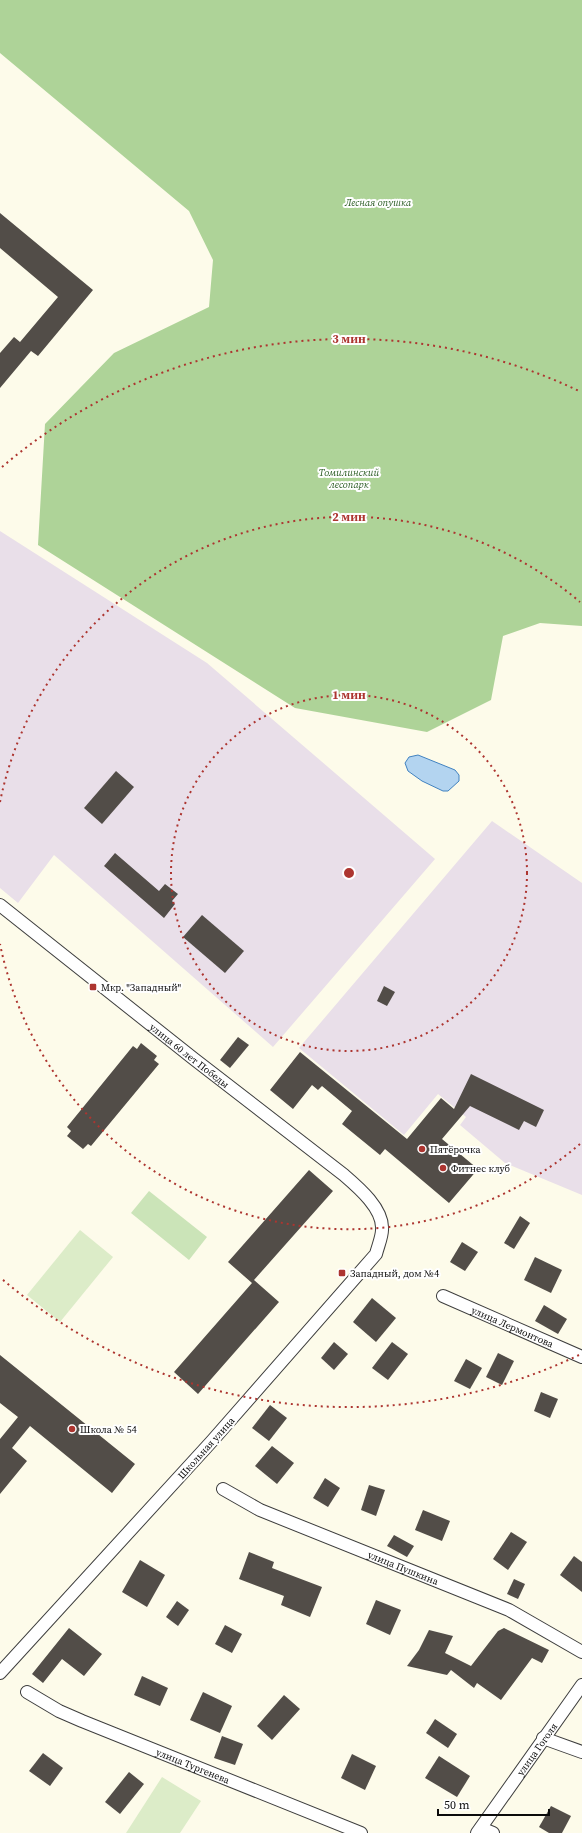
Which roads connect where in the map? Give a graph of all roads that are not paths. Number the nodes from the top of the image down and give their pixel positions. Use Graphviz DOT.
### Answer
graph roads {
  1 [pos="0,905"];
  2 [pos="376,1210"];
  3 [pos="443,1296"];
  4 [pos="582,1357"];
  5 [pos="223,1489"];
  6 [pos="582,1652"];
  7 [pos="0,1673"];
  8 [pos="582,1685"];
  9 [pos="27,1692"];
  10 [pos="543,1738"];
  11 [pos="582,1752"];
  12 [pos="479,1831"];
  13 [pos="361,1833"];
  14 [pos="494,1833"];
  1 -- 2 [label="street, улица 60 лет Победы"];
  2 -- 7 [label="street, Школьная улица"];
  3 -- 4 [label="street, улица Лермонтова"];
  5 -- 6 [label="street, улица Пушкина"];
  8 -- 10 [label="street, улица Гоголя"];
  9 -- 13 [label="street, улица Тургенева"];
  10 -- 11 [label="street"];
  10 -- 12 [label="street, улица Гоголя"];
  12 -- 14 [label="street"];
}
